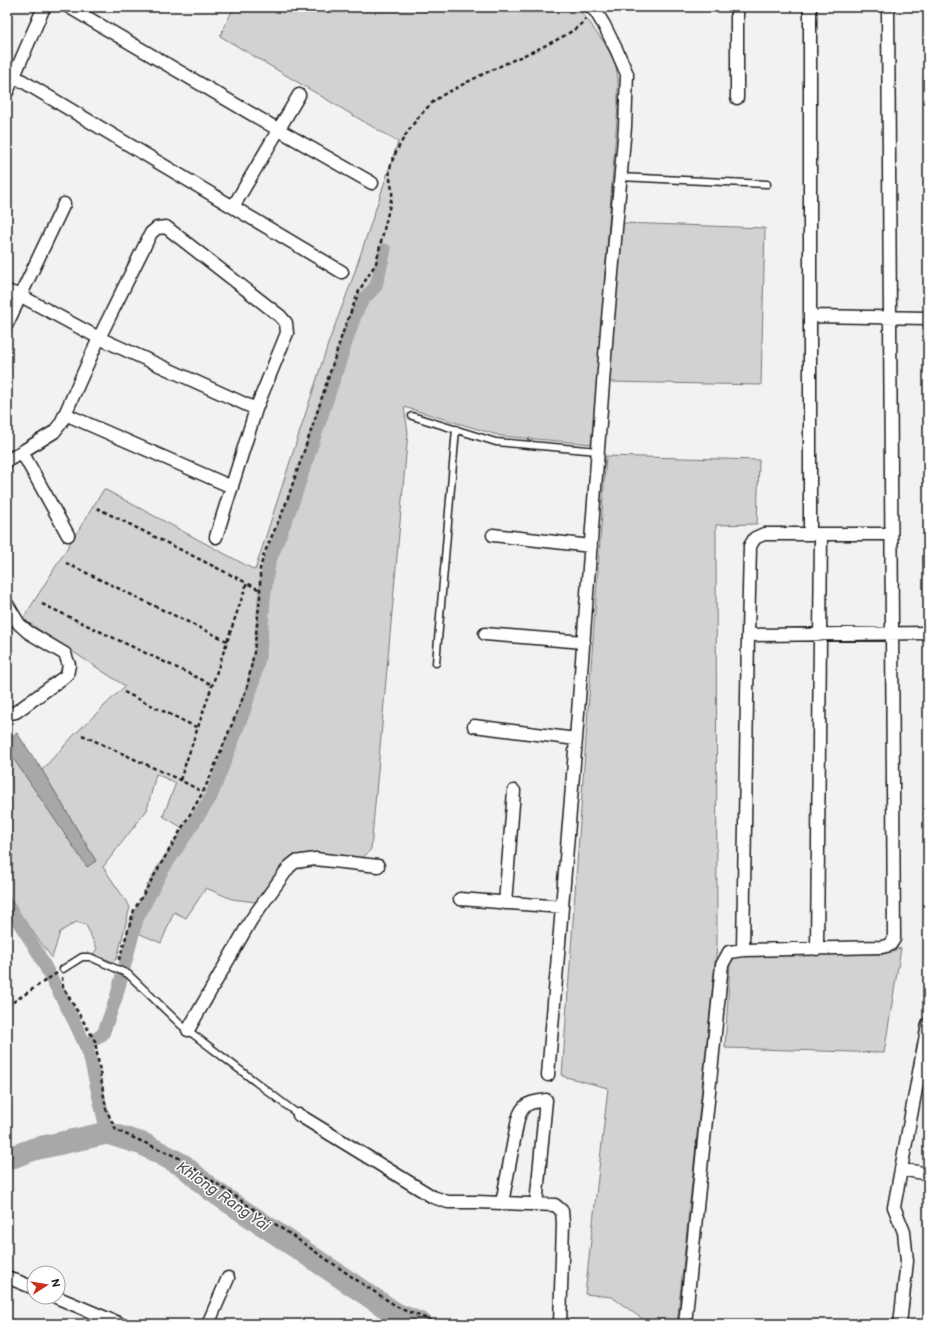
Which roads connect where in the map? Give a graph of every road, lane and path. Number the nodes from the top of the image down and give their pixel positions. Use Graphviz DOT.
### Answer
graph roads {
  1 [pos="44,7"];
  2 [pos="69,7"];
  3 [pos="737,7"];
  4 [pos="810,7"];
  5 [pos="888,7"];
  6 [pos="593,10"];
  7 [pos="14,76"];
  8 [pos="7,92"];
  9 [pos="299,95"];
  10 [pos="737,98"];
  11 [pos="278,130"];
  12 [pos="620,177"];
  13 [pos="372,183"];
  14 [pos="767,184"];
  15 [pos="64,204"];
  16 [pos="233,207"];
  17 [pos="342,272"];
  18 [pos="7,291"];
  19 [pos="21,296"];
  20 [pos="810,316"];
  21 [pos="890,317"];
  22 [pos="928,318"];
  23 [pos="7,324"];
  24 [pos="99,338"];
  25 [pos="256,409"];
  26 [pos="66,414"];
  27 [pos="412,416"];
  28 [pos="456,429"];
  29 [pos="598,451"];
  30 [pos="22,452"];
  31 [pos="7,461"];
  32 [pos="232,486"];
  33 [pos="97,508"];
  34 [pos="815,534"];
  35 [pos="891,534"];
  36 [pos="68,535"];
  37 [pos="493,535"];
  38 [pos="216,537"];
  39 [pos="591,546"];
  40 [pos="66,563"];
  41 [pos="247,583"];
  42 [pos="260,590"];
  43 [pos="7,604"];
  44 [pos="42,604"];
  45 [pos="892,633"];
  46 [pos="928,633"];
  47 [pos="485,634"];
  48 [pos="820,634"];
  49 [pos="748,635"];
  50 [pos="227,641"];
  51 [pos="584,642"];
  52 [pos="436,663"];
  53 [pos="213,685"];
  54 [pos="124,692"];
  55 [pos="7,714"];
  56 [pos="474,726"];
  57 [pos="198,728"];
  58 [pos="82,735"];
  59 [pos="576,739"];
  60 [pos="180,780"];
  61 [pos="514,791"];
  62 [pos="203,792"];
  63 [pos="378,866"];
  64 [pos="460,900"];
  65 [pos="505,903"];
  66 [pos="562,907"];
  67 [pos="817,949"];
  68 [pos="743,950"];
  69 [pos="119,963"];
  70 [pos="62,972"];
  71 [pos="7,1006"];
  72 [pos="928,1024"];
  73 [pos="188,1030"];
  74 [pos="548,1075"];
  75 [pos="922,1090"];
  76 [pos="299,1115"];
  77 [pos="901,1168"];
  78 [pos="928,1174"];
  79 [pos="502,1203"];
  80 [pos="536,1205"];
  81 [pos="7,1277"];
  82 [pos="228,1278"];
  83 [pos="26,1285"];
  84 [pos="66,1301"];
  85 [pos="120,1324"];
  86 [pos="208,1324"];
  87 [pos="441,1324"];
  88 [pos="560,1324"];
  89 [pos="685,1324"];
  90 [pos="900,1324"];
  1 -- 7 [label="street"];
  2 -- 11 [label="street"];
  3 -- 10 [label="street"];
  4 -- 20 [label="street"];
  5 -- 21 [label="street"];
  6 -- 12 [label="street"];
  6 -- 42 [label="path"];
  7 -- 8 [label="street"];
  7 -- 16 [label="street"];
  9 -- 11 [label="street"];
  11 -- 13 [label="street"];
  11 -- 16 [label="street"];
  12 -- 14 [label="lane"];
  12 -- 29 [label="street"];
  15 -- 19 [label="street"];
  16 -- 17 [label="street"];
  18 -- 19 [label="street"];
  19 -- 23 [label="street"];
  19 -- 24 [label="street"];
  20 -- 21 [label="street"];
  20 -- 34 [label="street"];
  21 -- 22 [label="street"];
  21 -- 35 [label="street"];
  24 -- 25 [label="street"];
  24 -- 25 [label="street"];
  24 -- 26 [label="street"];
  25 -- 32 [label="street"];
  26 -- 30 [label="street"];
  26 -- 32 [label="street"];
  27 -- 28 [label="lane"];
  28 -- 29 [label="lane"];
  28 -- 52 [label="lane"];
  29 -- 39 [label="street"];
  30 -- 31 [label="street"];
  30 -- 36 [label="street"];
  32 -- 38 [label="street"];
  33 -- 41 [label="path"];
  34 -- 35 [label="street"];
  34 -- 48 [label="street"];
  34 -- 49 [label="street"];
  35 -- 45 [label="street"];
  37 -- 39 [label="street"];
  39 -- 51 [label="street"];
  40 -- 50 [label="path"];
  41 -- 42 [label="path"];
  41 -- 50 [label="path"];
  42 -- 62 [label="path"];
  43 -- 55 [label="street"];
  44 -- 53 [label="path"];
  45 -- 46 [label="street"];
  45 -- 48 [label="street"];
  45 -- 67 [label="street"];
  47 -- 51 [label="street"];
  48 -- 49 [label="street"];
  48 -- 67 [label="street"];
  49 -- 68 [label="street"];
  50 -- 53 [label="path"];
  51 -- 59 [label="street"];
  53 -- 57 [label="path"];
  54 -- 57 [label="path"];
  56 -- 59 [label="street"];
  57 -- 60 [label="path"];
  58 -- 60 [label="path"];
  59 -- 66 [label="street"];
  60 -- 62 [label="path"];
  61 -- 65 [label="street"];
  62 -- 69 [label="path"];
  63 -- 73 [label="street"];
  64 -- 65 [label="street"];
  65 -- 66 [label="street"];
  66 -- 74 [label="street"];
  67 -- 68 [label="street"];
  68 -- 89 [label="street"];
  70 -- 71 [label="path"];
  70 -- 73 [label="lane"];
  70 -- 87 [label="path"];
  72 -- 75 [label="street"];
  73 -- 76 [label="lane"];
  75 -- 77 [label="street"];
  76 -- 79 [label="street"];
  77 -- 78 [label="street"];
  77 -- 90 [label="street"];
  79 -- 80 [label="street"];
  79 -- 80 [label="street"];
  80 -- 88 [label="street"];
  81 -- 83 [label="street"];
  82 -- 86 [label="street"];
  84 -- 85 [label="street"];
}
